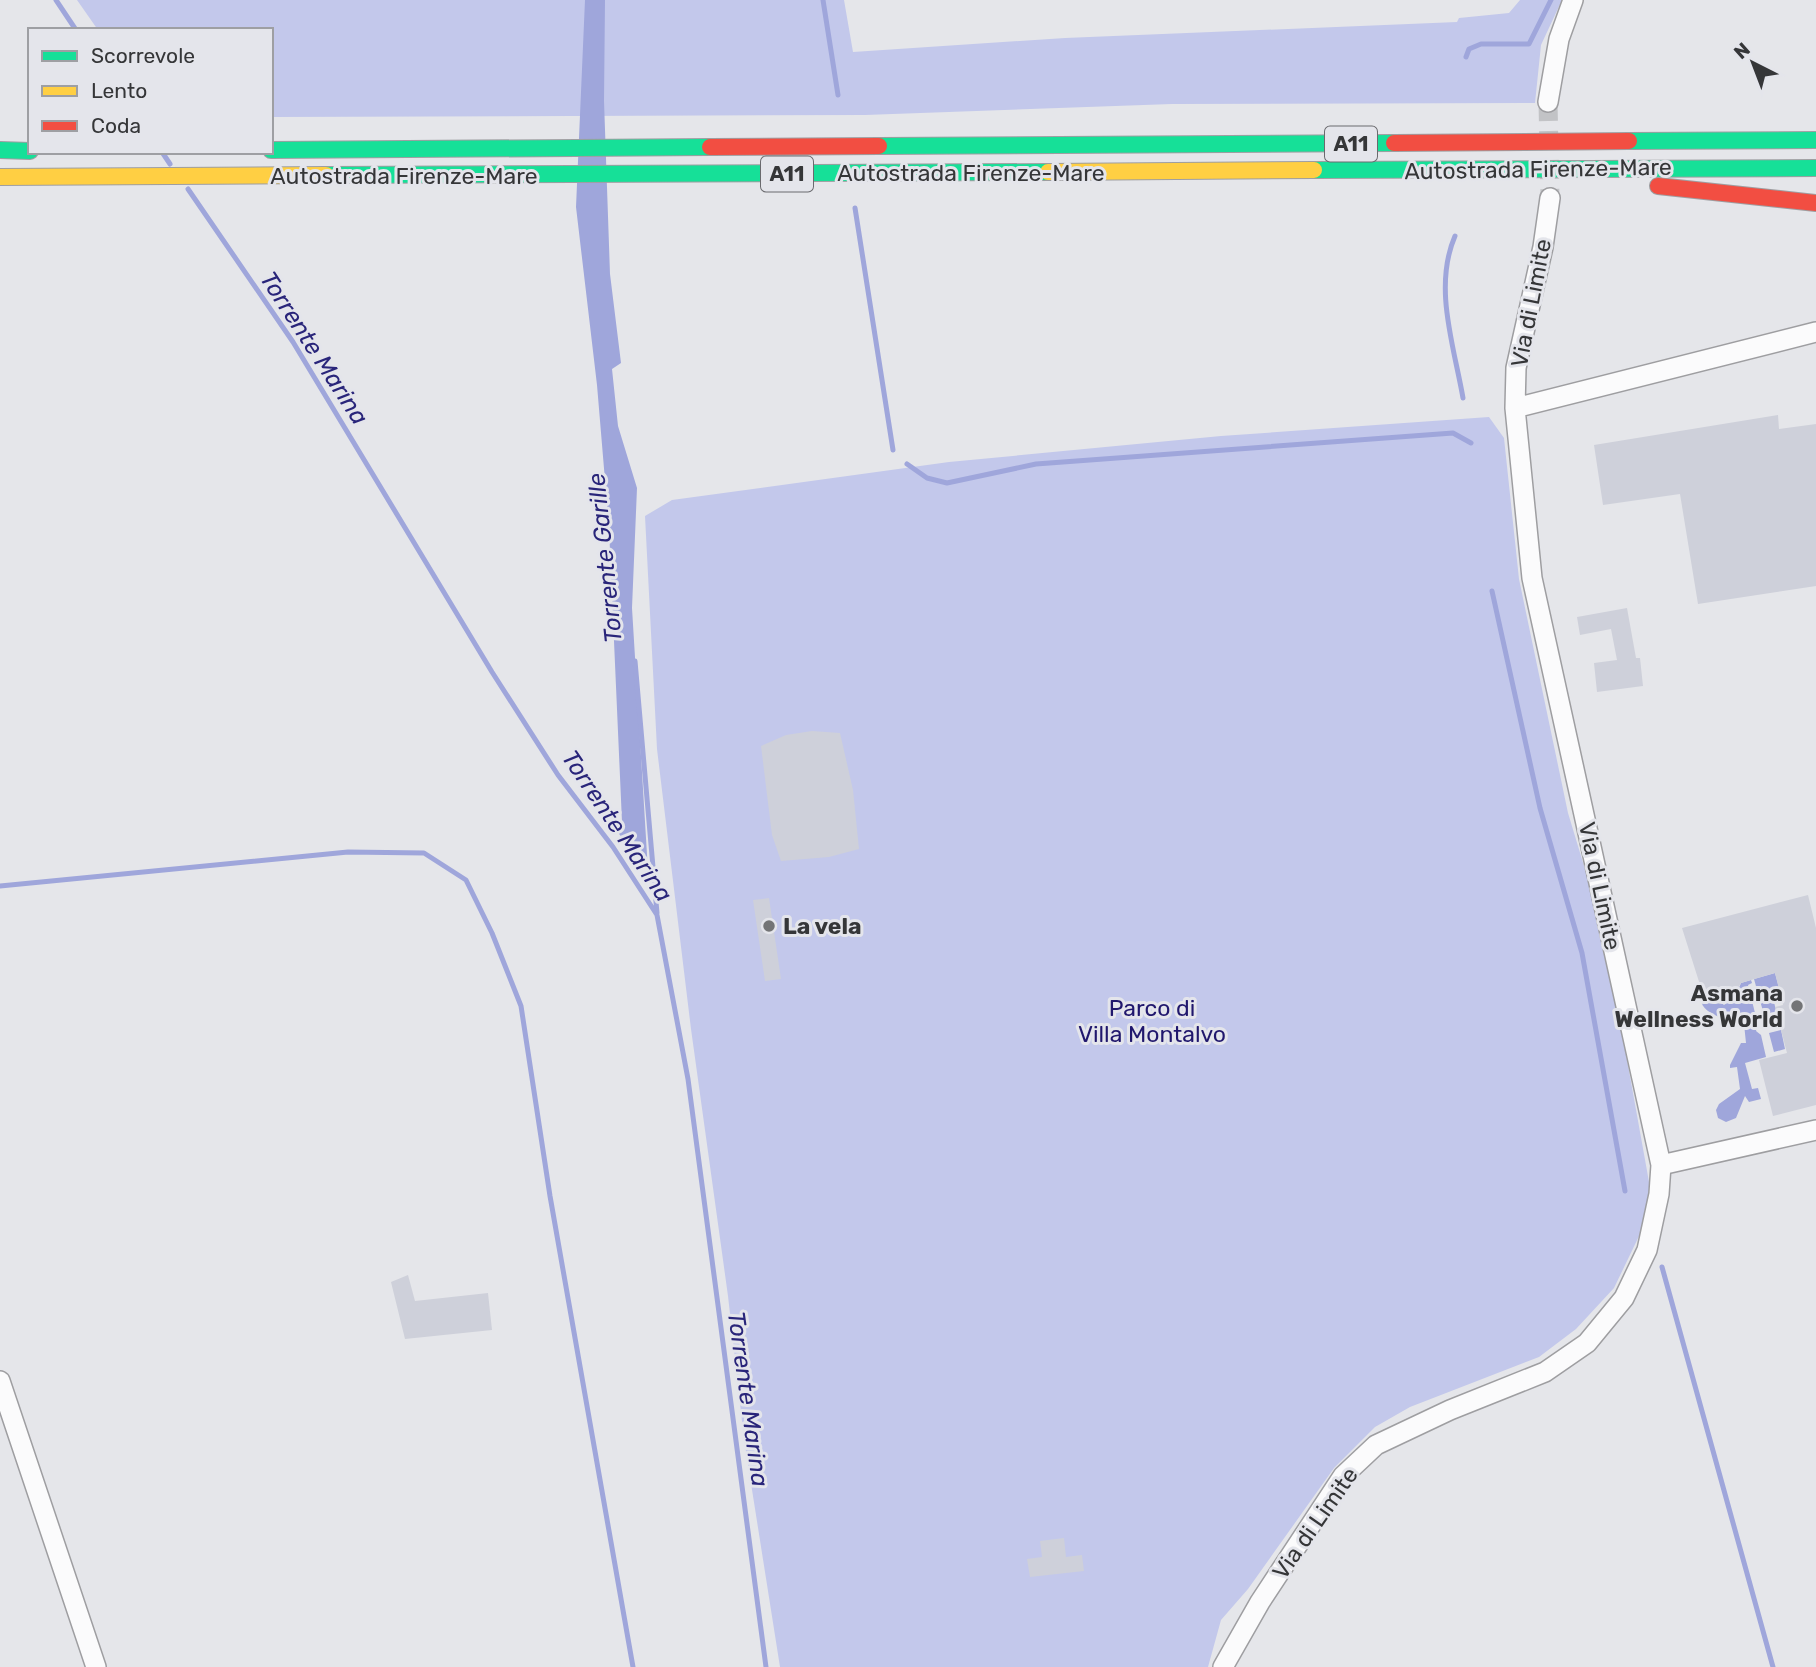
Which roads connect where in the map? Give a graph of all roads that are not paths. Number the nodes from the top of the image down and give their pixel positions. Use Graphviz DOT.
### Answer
graph roads {
  1 [pos="1573,0"];
  2 [pos="1548,102"];
  3 [pos="1816,140"];
  4 [pos="0,150"];
  5 [pos="28,150"];
  6 [pos="273,150"];
  7 [pos="1816,168"];
  8 [pos="1590,169"];
  9 [pos="0,177"];
  10 [pos="1550,198"];
  11 [pos="1816,202"];
  12 [pos="1816,332"];
  13 [pos="1515,408"];
  14 [pos="1816,1130"];
  15 [pos="1661,1165"];
  16 [pos="0,1381"];
  17 [pos="96,1667"];
  18 [pos="1223,1667"];
  1 -- 2 [label="street"];
  3 -- 6 [label="highway, Autostrada Firenze-Mare / A11"];
  4 -- 5 [label="highway"];
  7 -- 8 [label="highway, Autostrada Firenze-Mare / A11"];
  8 -- 9 [label="highway, Autostrada Firenze-Mare / A11"];
  8 -- 11 [label="highway"];
  10 -- 13 [label="street, Via di Limite"];
  12 -- 13 [label="street, Via di Limite"];
  13 -- 15 [label="street, Via di Limite"];
  14 -- 15 [label="street"];
  15 -- 18 [label="street, Via di Limite"];
  16 -- 17 [label="street"];
}
